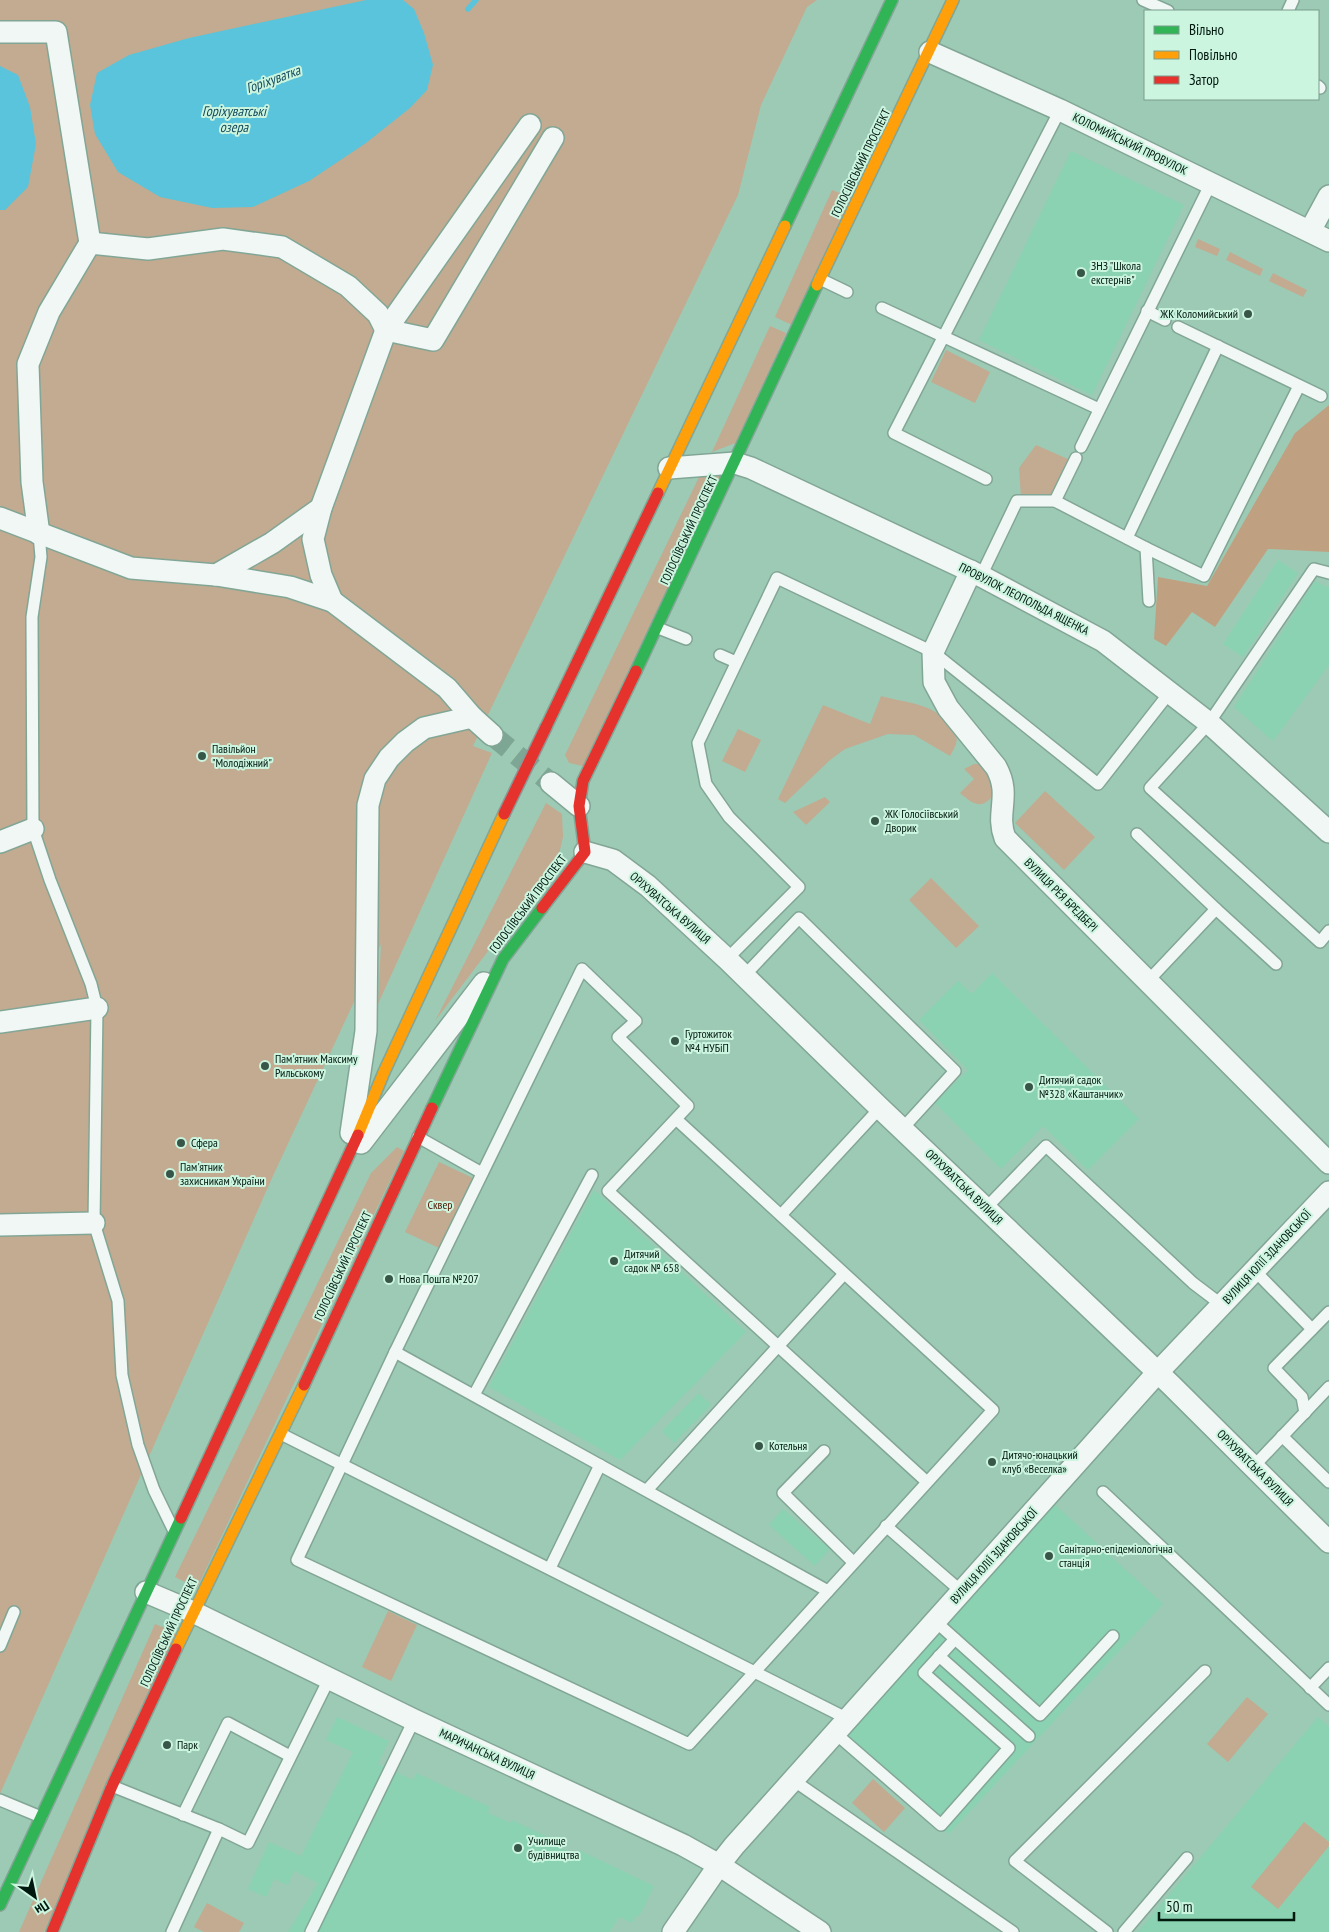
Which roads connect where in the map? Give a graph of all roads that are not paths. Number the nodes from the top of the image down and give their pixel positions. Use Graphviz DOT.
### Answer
graph roads {
  1 [pos="892,0"];
  2 [pos="953,0"];
  3 [pos="1144,0"];
  4 [pos="1166,10"];
  5 [pos="0,32"];
  6 [pos="930,52"];
  7 [pos="1060,110"];
  8 [pos="530,125"];
  9 [pos="553,138"];
  10 [pos="1211,183"];
  11 [pos="1329,196"];
  12 [pos="1320,236"];
  13 [pos="90,243"];
  14 [pos="820,279"];
  15 [pos="847,292"];
  16 [pos="882,308"];
  17 [pos="1147,311"];
  18 [pos="1165,320"];
  19 [pos="1178,326"];
  20 [pos="386,330"];
  21 [pos="944,337"];
  22 [pos="1218,346"];
  23 [pos="1299,386"];
  24 [pos="1320,396"];
  25 [pos="1099,409"];
  26 [pos="1081,447"];
  27 [pos="1076,458"];
  28 [pos="735,462"];
  29 [pos="670,468"];
  30 [pos="986,479"];
  31 [pos="1055,501"];
  32 [pos="321,508"];
  33 [pos="0,518"];
  34 [pos="39,534"];
  35 [pos="1127,538"];
  36 [pos="1146,548"];
  37 [pos="1329,573"];
  38 [pos="976,574"];
  39 [pos="216,575"];
  40 [pos="332,601"];
  41 [pos="1149,601"];
  42 [pos="658,628"];
  43 [pos="686,639"];
  44 [pos="933,652"];
  45 [pos="720,655"];
  46 [pos="736,662"];
  47 [pos="1170,692"];
  48 [pos="472,717"];
  49 [pos="1209,723"];
  50 [pos="492,735"];
  51 [pos="551,783"];
  52 [pos="579,806"];
  53 [pos="33,829"];
  54 [pos="1329,831"];
  55 [pos="1137,834"];
  56 [pos="0,842"];
  57 [pos="585,852"];
  58 [pos="1216,909"];
  59 [pos="1329,931"];
  60 [pos="503,959"];
  61 [pos="727,959"];
  62 [pos="1276,964"];
  63 [pos="745,975"];
  64 [pos="1148,981"];
  65 [pos="97,1008"];
  66 [pos="0,1022"];
  67 [pos="880,1108"];
  68 [pos="676,1119"];
  69 [pos="903,1128"];
  70 [pos="418,1137"];
  71 [pos="347,1161"];
  72 [pos="1329,1163"];
  73 [pos="482,1173"];
  74 [pos="592,1175"];
  75 [pos="1329,1192"];
  76 [pos="986,1208"];
  77 [pos="781,1215"];
  78 [pos="94,1223"];
  79 [pos="0,1225"];
  80 [pos="1255,1271"];
  81 [pos="844,1274"];
  82 [pos="1222,1305"];
  83 [pos="1329,1312"];
  84 [pos="1312,1329"];
  85 [pos="778,1347"];
  86 [pos="395,1352"];
  87 [pos="1158,1372"];
  88 [pos="1329,1388"];
  89 [pos="474,1395"];
  90 [pos="1305,1413"];
  91 [pos="281,1434"];
  92 [pos="1282,1436"];
  93 [pos="824,1450"];
  94 [pos="342,1464"];
  95 [pos="600,1465"];
  96 [pos="1254,1466"];
  97 [pos="927,1482"];
  98 [pos="1329,1482"];
  99 [pos="647,1490"];
  100 [pos="1103,1492"];
  101 [pos="886,1526"];
  102 [pos="174,1532"];
  103 [pos="1329,1542"];
  104 [pos="853,1562"];
  105 [pos="550,1568"];
  106 [pos="828,1591"];
  107 [pos="146,1592"];
  108 [pos="962,1592"];
  109 [pos="14,1612"];
  110 [pos="193,1612"];
  111 [pos="935,1621"];
  112 [pos="1113,1636"];
  113 [pos="955,1639"];
  114 [pos="0,1646"];
  115 [pos="940,1656"];
  116 [pos="1329,1668"];
  117 [pos="755,1671"];
  118 [pos="1205,1671"];
  119 [pos="329,1679"];
  120 [pos="1310,1688"];
  121 [pos="1329,1705"];
  122 [pos="414,1720"];
  123 [pos="842,1726"];
  124 [pos="1029,1736"];
  125 [pos="290,1756"];
  126 [pos="793,1780"];
  127 [pos="112,1786"];
  128 [pos="0,1800"];
  129 [pos="183,1815"];
  130 [pos="41,1817"];
  131 [pos="219,1829"];
  132 [pos="1186,1858"];
  133 [pos="719,1865"];
  134 [pos="0,1905"];
  135 [pos="809,1929"];
  136 [pos="52,1932"];
  137 [pos="172,1932"];
  138 [pos="311,1932"];
  139 [pos="673,1932"];
  140 [pos="1013,1932"];
  141 [pos="1108,1932"];
  142 [pos="1124,1932"];
  1 -- 29 [label="main road"];
  2 -- 6 [label="main road, ГОЛОСІЇВСЬКИЙ ПРОСПЕКТ"];
  3 -- 4 [label="lane"];
  5 -- 13 [label="street"];
  6 -- 7 [label="street, КОЛОМИЙСЬКИЙ ПРОВУЛОК"];
  6 -- 14 [label="main road, ГОЛОСІЇВСЬКИЙ ПРОСПЕКТ"];
  7 -- 10 [label="street, КОЛОМИЙСЬКИЙ ПРОВУЛОК"];
  7 -- 21 [label="lane"];
  8 -- 20 [label="street"];
  9 -- 20 [label="street"];
  10 -- 12 [label="street, КОЛОМИЙСЬКИЙ ПРОВУЛОК"];
  10 -- 17 [label="lane"];
  11 -- 12 [label="street"];
  13 -- 20 [label="street"];
  13 -- 34 [label="street"];
  14 -- 15 [label="lane"];
  14 -- 28 [label="main road, ГОЛОСІЇВСЬКИЙ ПРОСПЕКТ"];
  16 -- 21 [label="lane"];
  17 -- 18 [label="lane"];
  17 -- 25 [label="lane"];
  19 -- 22 [label="lane"];
  20 -- 32 [label="street"];
  21 -- 25 [label="lane"];
  21 -- 30 [label="lane"];
  22 -- 23 [label="lane"];
  22 -- 35 [label="lane"];
  23 -- 24 [label="lane"];
  23 -- 36 [label="lane"];
  25 -- 26 [label="lane"];
  27 -- 31 [label="lane"];
  28 -- 29 [label="street, ПРОВУЛОК ЛЕОПОЛЬДА ЯЩЕНКА"];
  28 -- 38 [label="street, ПРОВУЛОК ЛЕОПОЛЬДА ЯЩЕНКА"];
  28 -- 42 [label="main road, ГОЛОСІЇВСЬКИЙ ПРОСПЕКТ"];
  29 -- 71 [label="main road, bridge"];
  31 -- 35 [label="lane"];
  31 -- 38 [label="lane"];
  32 -- 39 [label="street"];
  32 -- 40 [label="street"];
  33 -- 34 [label="street"];
  34 -- 39 [label="street"];
  34 -- 53 [label="lane"];
  35 -- 36 [label="lane"];
  36 -- 41 [label="lane"];
  37 -- 49 [label="lane"];
  38 -- 44 [label="street, ВУЛИЦЯ РЕЯ БРЕДБЕРІ"];
  38 -- 47 [label="street, ПРОВУЛОК ЛЕОПОЛЬДА ЯЩЕНКА"];
  39 -- 40 [label="street"];
  40 -- 48 [label="street"];
  42 -- 43 [label="lane"];
  42 -- 52 [label="main road, ГОЛОСІЇВСЬКИЙ ПРОСПЕКТ"];
  44 -- 46 [label="lane"];
  44 -- 47 [label="lane"];
  44 -- 64 [label="street, ВУЛИЦЯ РЕЯ БРЕДБЕРІ"];
  45 -- 46 [label="lane"];
  46 -- 61 [label="lane"];
  47 -- 49 [label="street, ПРОВУЛОК ЛЕОПОЛЬДА ЯЩЕНКА"];
  48 -- 50 [label="street"];
  48 -- 71 [label="street"];
  49 -- 54 [label="street, ПРОВУЛОК ЛЕОПОЛЬДА ЯЩЕНКА"];
  49 -- 59 [label="lane"];
  51 -- 52 [label="street"];
  52 -- 57 [label="main road, ГОЛОСІЇВСЬКИЙ ПРОСПЕКТ"];
  53 -- 56 [label="street"];
  53 -- 65 [label="lane"];
  55 -- 58 [label="lane"];
  57 -- 60 [label="main road, ГОЛОСІЇВСЬКИЙ ПРОСПЕКТ"];
  57 -- 61 [label="street, ОРІХУВАТСЬКА ВУЛИЦЯ"];
  58 -- 62 [label="lane"];
  58 -- 64 [label="lane"];
  60 -- 70 [label="main road, ГОЛОСІЇВСЬКИЙ ПРОСПЕКТ"];
  60 -- 71 [label="street"];
  61 -- 63 [label="street, ОРІХУВАТСЬКА ВУЛИЦЯ"];
  63 -- 67 [label="street, ОРІХУВАТСЬКА ВУЛИЦЯ"];
  63 -- 69 [label="lane"];
  64 -- 72 [label="street, ВУЛИЦЯ РЕЯ БРЕДБЕРІ"];
  65 -- 66 [label="street"];
  65 -- 78 [label="lane"];
  67 -- 69 [label="street, ОРІХУВАТСЬКА ВУЛИЦЯ"];
  67 -- 77 [label="lane"];
  68 -- 73 [label="lane"];
  68 -- 77 [label="lane"];
  68 -- 85 [label="lane"];
  69 -- 76 [label="street, ОРІХУВАТСЬКА ВУЛИЦЯ"];
  70 -- 73 [label="lane"];
  70 -- 91 [label="main road, ГОЛОСІЇВСЬКИЙ ПРОСПЕКТ"];
  71 -- 102 [label="main road"];
  73 -- 86 [label="lane"];
  74 -- 89 [label="lane"];
  75 -- 80 [label="street, ВУЛИЦЯ ЮЛІЇ ЗДАНОВСЬКОЇ"];
  76 -- 82 [label="lane"];
  76 -- 87 [label="street, ОРІХУВАТСЬКА ВУЛИЦЯ"];
  77 -- 81 [label="lane"];
  78 -- 79 [label="street"];
  78 -- 102 [label="lane"];
  80 -- 82 [label="street, ВУЛИЦЯ ЮЛІЇ ЗДАНОВСЬКОЇ"];
  80 -- 84 [label="lane"];
  81 -- 85 [label="lane"];
  81 -- 97 [label="lane"];
  82 -- 87 [label="street, ВУЛИЦЯ ЮЛІЇ ЗДАНОВСЬКОЇ"];
  83 -- 84 [label="lane"];
  84 -- 90 [label="lane"];
  85 -- 97 [label="lane"];
  85 -- 99 [label="lane"];
  86 -- 89 [label="lane"];
  86 -- 94 [label="lane"];
  87 -- 96 [label="street, ОРІХУВАТСЬКА ВУЛИЦЯ"];
  87 -- 108 [label="street, ВУЛИЦЯ ЮЛІЇ ЗДАНОВСЬКОЇ"];
  88 -- 90 [label="lane"];
  89 -- 95 [label="lane"];
  90 -- 92 [label="lane"];
  91 -- 94 [label="lane"];
  91 -- 110 [label="main road, ГОЛОСІЇВСЬКИЙ ПРОСПЕКТ"];
  92 -- 96 [label="lane"];
  92 -- 98 [label="lane"];
  93 -- 104 [label="lane"];
  94 -- 105 [label="lane"];
  94 -- 117 [label="lane"];
  95 -- 99 [label="lane"];
  95 -- 105 [label="lane"];
  96 -- 103 [label="street, ОРІХУВАТСЬКА ВУЛИЦЯ"];
  97 -- 101 [label="lane"];
  99 -- 106 [label="lane"];
  100 -- 120 [label="lane"];
  101 -- 104 [label="lane"];
  101 -- 108 [label="lane"];
  102 -- 107 [label="main road"];
  104 -- 106 [label="lane"];
  105 -- 117 [label="lane"];
  106 -- 117 [label="lane"];
  107 -- 110 [label="street, МАРИЧАНСЬКА ВУЛИЦЯ"];
  107 -- 130 [label="main road"];
  108 -- 111 [label="street, ВУЛИЦЯ ЮЛІЇ ЗДАНОВСЬКОЇ"];
  109 -- 114 [label="lane"];
  110 -- 119 [label="street, МАРИЧАНСЬКА ВУЛИЦЯ"];
  110 -- 127 [label="main road, ГОЛОСІЇВСЬКИЙ ПРОСПЕКТ"];
  111 -- 113 [label="lane"];
  111 -- 123 [label="street, ВУЛИЦЯ ЮЛІЇ ЗДАНОВСЬКОЇ"];
  112 -- 113 [label="lane"];
  113 -- 115 [label="lane"];
  115 -- 123 [label="lane"];
  115 -- 124 [label="lane"];
  116 -- 120 [label="lane"];
  117 -- 123 [label="lane"];
  118 -- 141 [label="lane"];
  119 -- 122 [label="street, МАРИЧАНСЬКА ВУЛИЦЯ"];
  119 -- 125 [label="lane"];
  120 -- 121 [label="lane"];
  122 -- 133 [label="street, МАРИЧАНСЬКА ВУЛИЦЯ"];
  122 -- 138 [label="lane"];
  123 -- 126 [label="street, ВУЛИЦЯ ЮЛІЇ ЗДАНОВСЬКОЇ"];
  125 -- 129 [label="lane"];
  125 -- 131 [label="lane"];
  126 -- 133 [label="street, ВУЛИЦЯ ЮЛІЇ ЗДАНОВСЬКОЇ"];
  126 -- 140 [label="lane"];
  127 -- 129 [label="lane"];
  127 -- 136 [label="main road, ГОЛОСІЇВСЬКИЙ ПРОСПЕКТ"];
  128 -- 130 [label="lane"];
  129 -- 131 [label="lane"];
  130 -- 134 [label="main road"];
  131 -- 137 [label="lane"];
  132 -- 142 [label="lane"];
  133 -- 135 [label="street, МАРИЧАНСЬКА ВУЛИЦЯ"];
  133 -- 139 [label="street, ВУЛИЦЯ ЮЛІЇ ЗДАНОВСЬКОЇ"];
}
